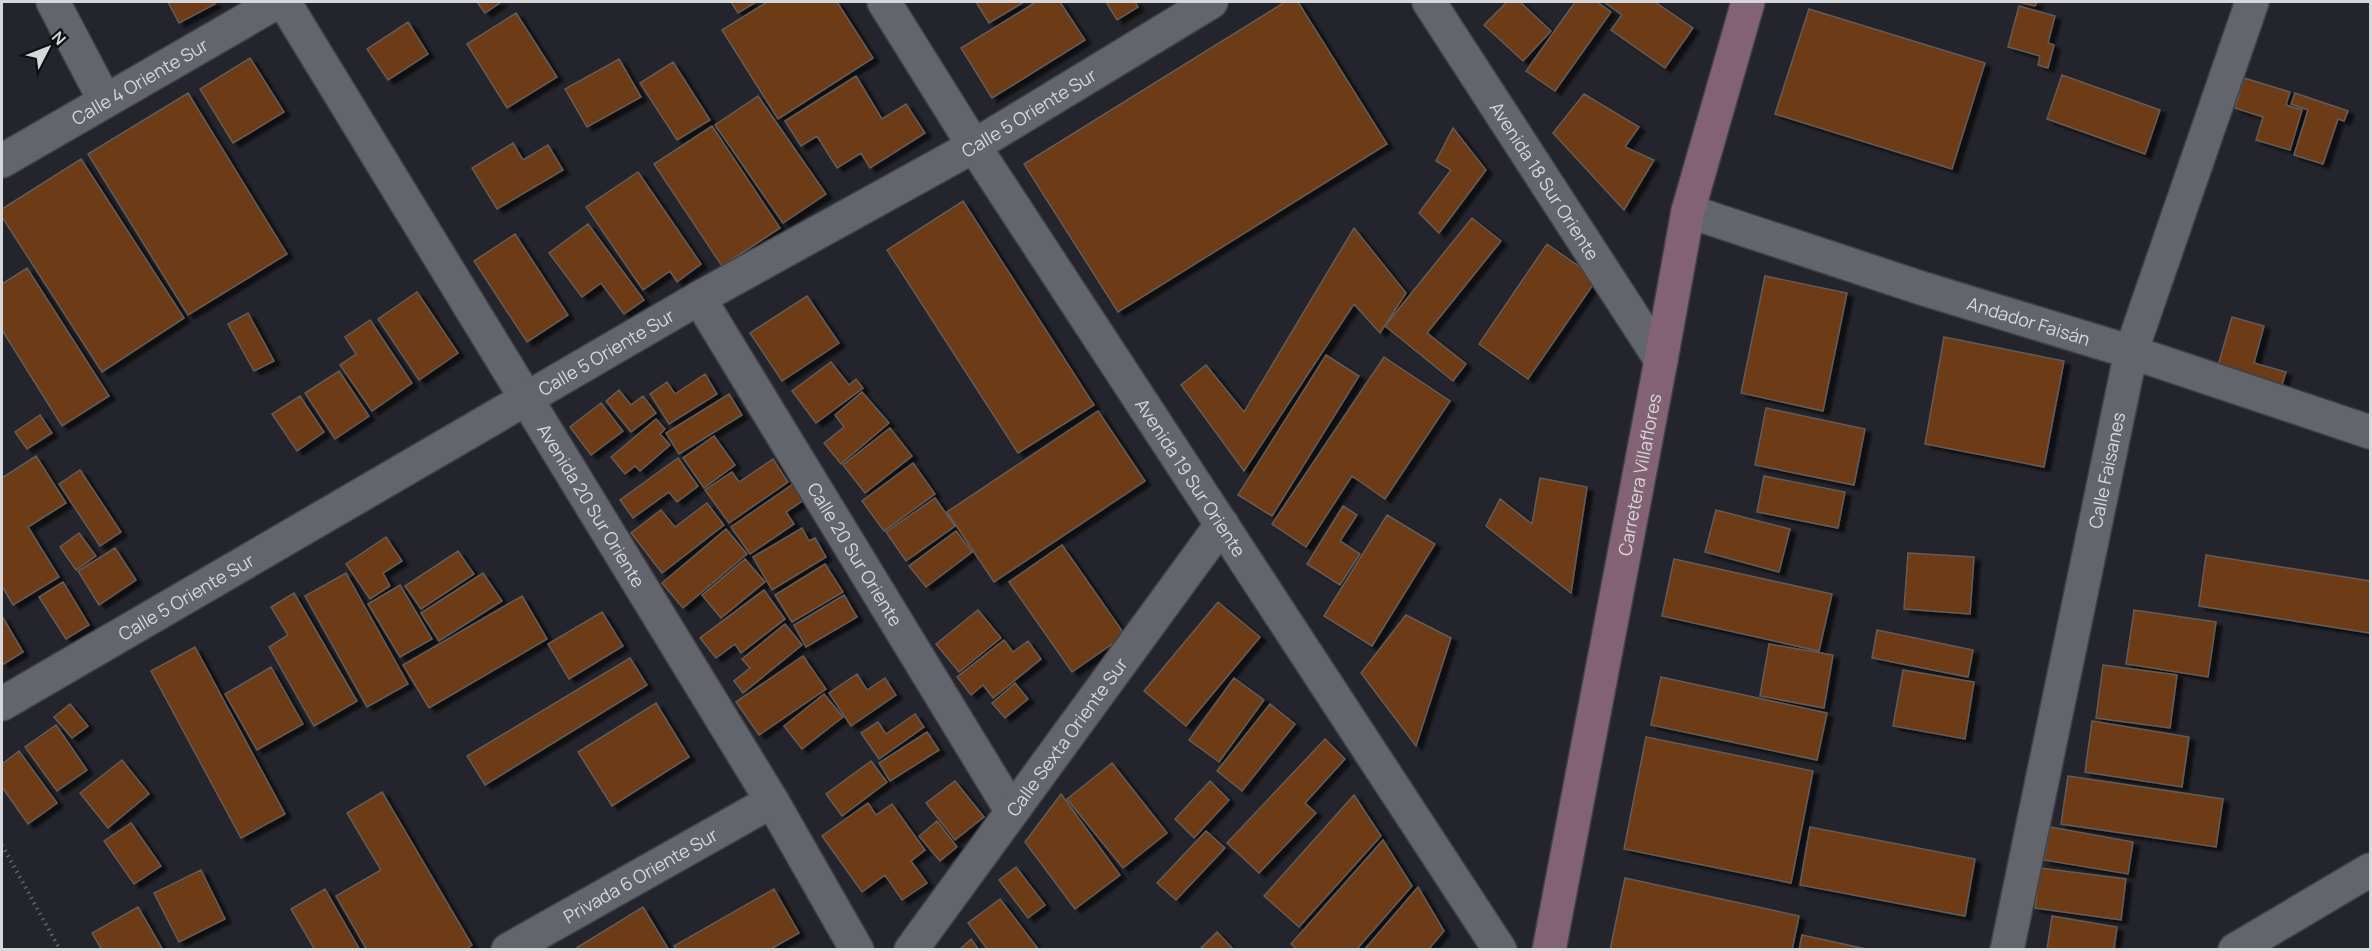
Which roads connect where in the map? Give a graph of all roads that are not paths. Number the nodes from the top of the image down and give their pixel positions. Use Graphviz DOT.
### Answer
graph roads {
  1 [pos="53,2"];
  2 [pos="277,2"];
  3 [pos="284,2"];
  4 [pos="884,2"];
  5 [pos="1211,2"];
  6 [pos="1430,2"];
  7 [pos="1748,2"];
  8 [pos="2252,2"];
  9 [pos="105,101"];
  10 [pos="974,146"];
  11 [pos="2,161"];
  12 [pos="1688,211"];
  13 [pos="699,298"];
  14 [pos="2131,352"];
  15 [pos="1661,360"];
  16 [pos="527,397"];
  17 [pos="2370,432"];
  18 [pos="1222,524"];
  19 [pos="2,704"];
  20 [pos="772,801"];
  21 [pos="1011,810"];
  22 [pos="2370,870"];
  23 [pos="508,950"];
  24 [pos="857,950"];
  25 [pos="911,950"];
  26 [pos="1500,950"];
  27 [pos="1549,950"];
  28 [pos="2007,950"];
  29 [pos="2235,950"];
  1 -- 9 [label="street"];
  2 -- 9 [label="street, Calle 4 Oriente Sur"];
  3 -- 16 [label="street, Avenida 20 Sur Oriente"];
  4 -- 10 [label="street, Avenida 19 Sur Oriente"];
  5 -- 10 [label="street, Calle 5 Oriente Sur"];
  6 -- 15 [label="street, Avenida 18 Sur Oriente"];
  7 -- 12 [label="main road, Carretera Villaflores"];
  8 -- 14 [label="street, Calle Faisanes"];
  9 -- 11 [label="street, Calle 4 Oriente Sur"];
  10 -- 13 [label="street, Calle 5 Oriente Sur"];
  10 -- 18 [label="street, Avenida 19 Sur Oriente"];
  12 -- 14 [label="street, Andador Faisán"];
  12 -- 15 [label="main road, Carretera Villaflores"];
  13 -- 16 [label="street, Calle 5 Oriente Sur"];
  13 -- 21 [label="street, Calle 20 Sur Oriente"];
  14 -- 17 [label="street, Andador Faisán"];
  14 -- 28 [label="street, Calle Faisanes"];
  15 -- 27 [label="main road, Carretera Villaflores"];
  16 -- 19 [label="street, Calle 5 Oriente Sur"];
  16 -- 20 [label="street, Avenida 20 Sur Oriente"];
  18 -- 21 [label="street, Calle Sexta Oriente Sur"];
  18 -- 26 [label="street, Avenida 19 Sur Oriente"];
  20 -- 23 [label="street, Privada 6 Oriente Sur"];
  20 -- 24 [label="street, Avenida 20 Sur Oriente"];
  21 -- 25 [label="street, Calle Sexta Oriente Sur"];
  22 -- 29 [label="street"];
}
